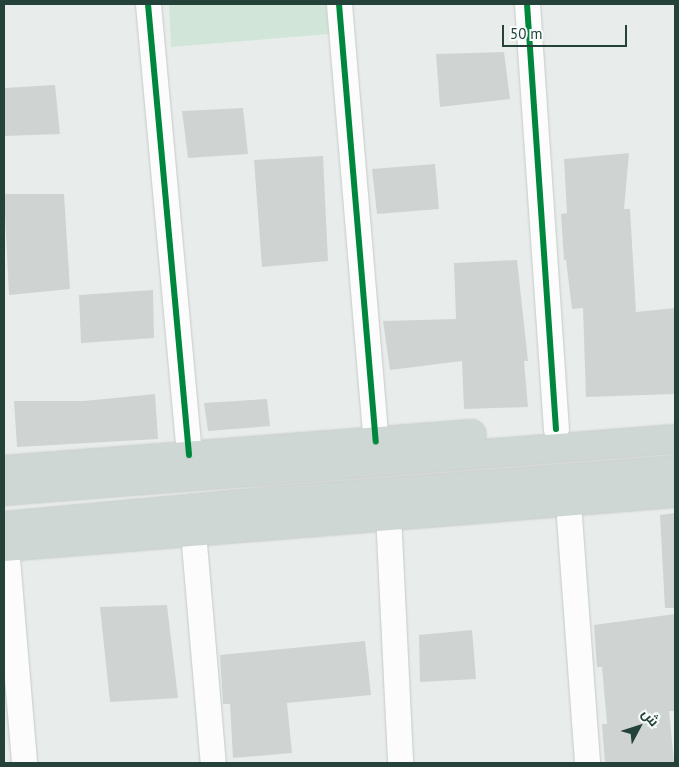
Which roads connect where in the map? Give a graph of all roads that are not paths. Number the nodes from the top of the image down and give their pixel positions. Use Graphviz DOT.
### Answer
graph roads {
  1 [pos="148,4"];
  2 [pos="339,4"];
  3 [pos="527,4"];
  4 [pos="675,420"];
  5 [pos="556,429"];
  6 [pos="675,439"];
  7 [pos="376,441"];
  8 [pos="190,455"];
  9 [pos="4,470"];
  10 [pos="675,470"];
  11 [pos="4,491"];
  12 [pos="675,493"];
  13 [pos="568,503"];
  14 [pos="388,514"];
  15 [pos="193,532"];
  16 [pos="4,540"];
  17 [pos="24,763"];
  18 [pos="213,763"];
  19 [pos="400,763"];
  20 [pos="587,763"];
  1 -- 8 [label="street"];
  2 -- 7 [label="street"];
  3 -- 5 [label="street"];
  4 -- 5 [label="main road"];
  5 -- 7 [label="main road"];
  6 -- 11 [label="main road"];
  7 -- 8 [label="main road"];
  8 -- 9 [label="main road"];
  10 -- 16 [label="main road"];
  12 -- 13 [label="main road"];
  13 -- 14 [label="main road"];
  13 -- 20 [label="street"];
  14 -- 15 [label="main road"];
  14 -- 19 [label="street"];
  15 -- 16 [label="main road"];
  15 -- 18 [label="street"];
  16 -- 17 [label="street"];
}
